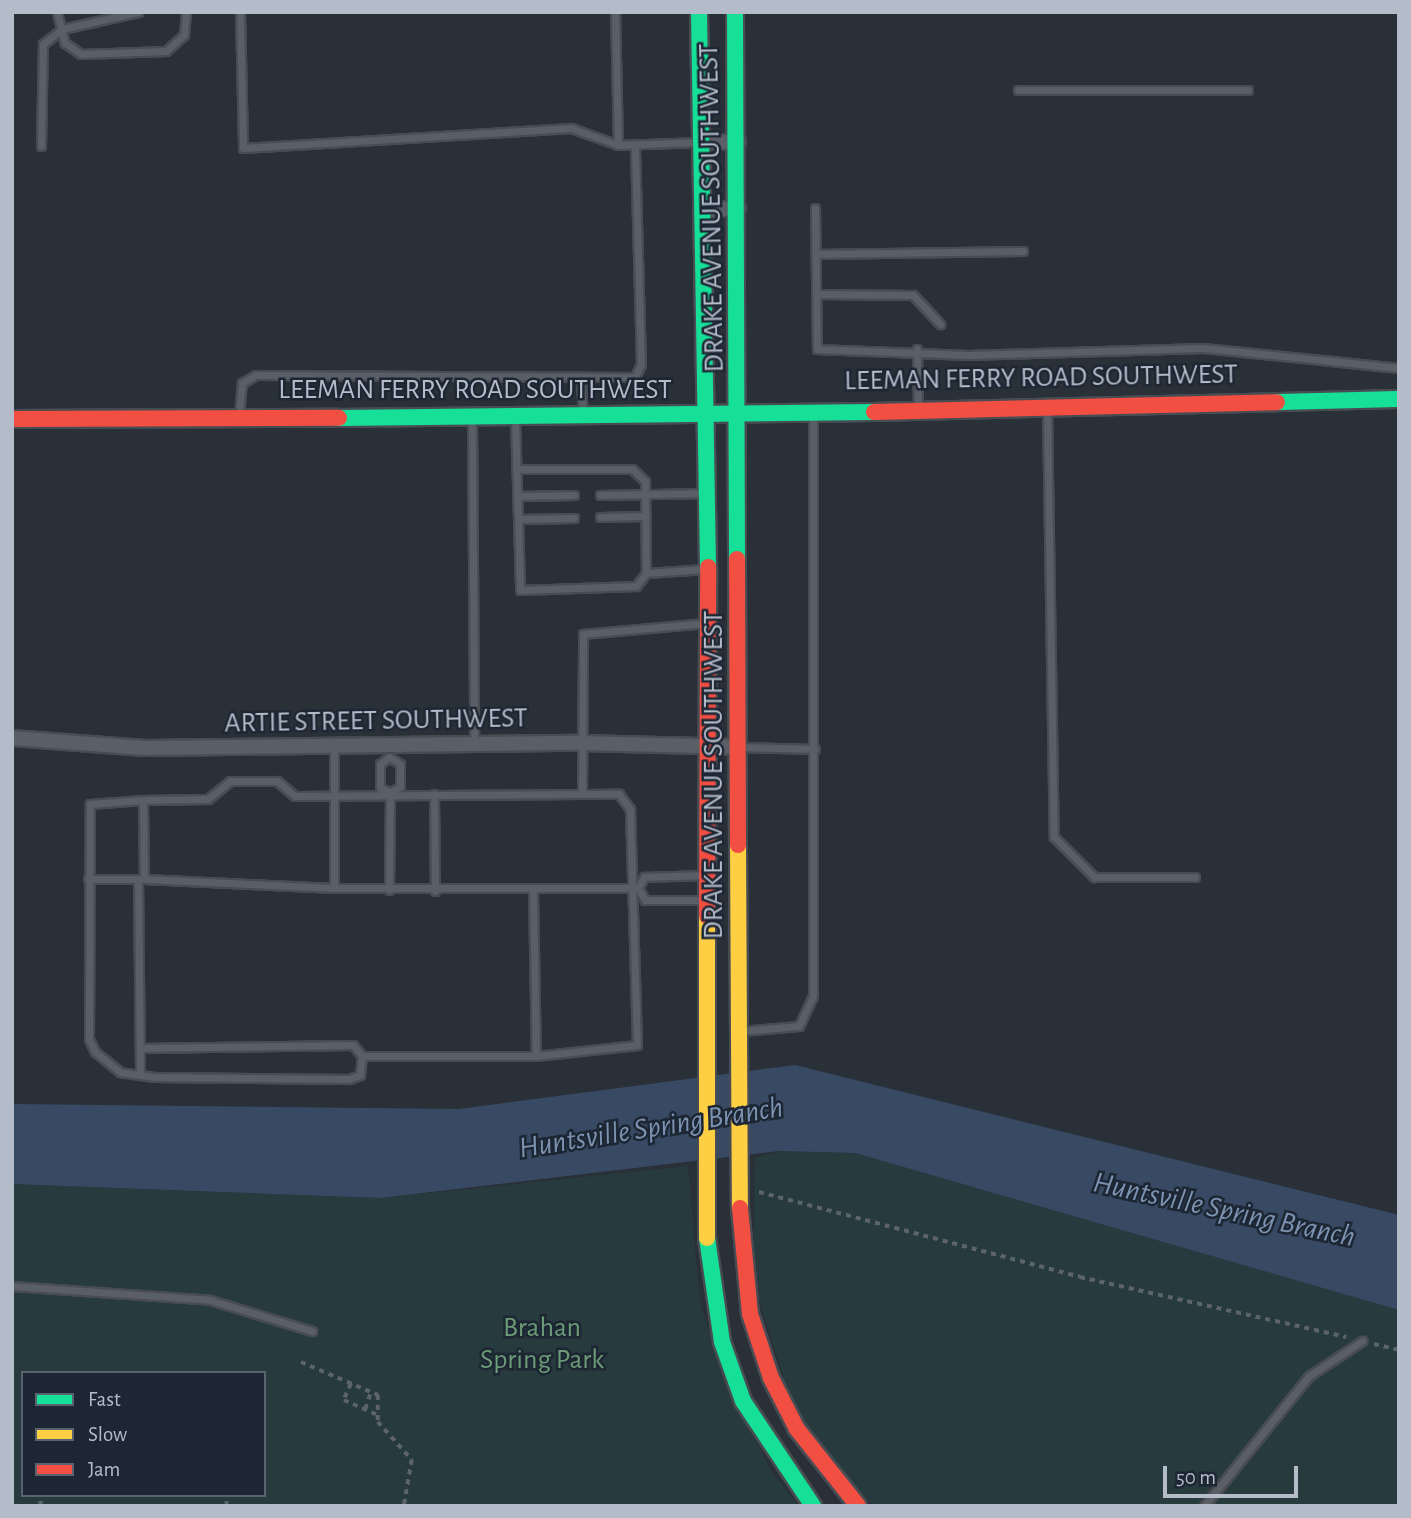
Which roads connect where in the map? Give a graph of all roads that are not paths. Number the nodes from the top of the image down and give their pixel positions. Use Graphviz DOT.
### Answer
graph roads {
  1 [pos="57,12"];
  2 [pos="138,12"];
  3 [pos="186,12"];
  4 [pos="240,12"];
  5 [pos="615,12"];
  6 [pos="699,12"];
  7 [pos="736,12"];
  8 [pos="62,29"];
  9 [pos="1018,90"];
  10 [pos="1248,90"];
  11 [pos="702,142"];
  12 [pos="738,142"];
  13 [pos="635,144"];
  14 [pos="618,145"];
  15 [pos="41,146"];
  16 [pos="738,208"];
  17 [pos="814,208"];
  18 [pos="704,210"];
  19 [pos="1023,251"];
  20 [pos="815,254"];
  21 [pos="816,294"];
  22 [pos="940,324"];
  23 [pos="917,349"];
  24 [pos="1399,368"];
  25 [pos="582,380"];
  26 [pos="1399,399"];
  27 [pos="918,408"];
  28 [pos="1047,408"];
  29 [pos="813,409"];
  30 [pos="740,415"];
  31 [pos="583,416"];
  32 [pos="708,416"];
  33 [pos="239,417"];
  34 [pos="472,417"];
  35 [pos="515,418"];
  36 [pos="12,419"];
  37 [pos="516,469"];
  38 [pos="645,494"];
  39 [pos="707,494"];
  40 [pos="574,495"];
  41 [pos="600,495"];
  42 [pos="517,496"];
  43 [pos="646,516"];
  44 [pos="600,517"];
  45 [pos="574,518"];
  46 [pos="518,519"];
  47 [pos="706,569"];
  48 [pos="646,573"];
  49 [pos="706,623"];
  50 [pos="12,738"];
  51 [pos="581,743"];
  52 [pos="474,744"];
  53 [pos="334,746"];
  54 [pos="740,747"];
  55 [pos="706,749"];
  56 [pos="816,749"];
  57 [pos="389,751"];
  58 [pos="582,792"];
  59 [pos="391,794"];
  60 [pos="434,794"];
  61 [pos="334,796"];
  62 [pos="143,800"];
  63 [pos="706,875"];
  64 [pos="1195,877"];
  65 [pos="88,879"];
  66 [pos="141,879"];
  67 [pos="334,888"];
  68 [pos="634,888"];
  69 [pos="389,890"];
  70 [pos="533,890"];
  71 [pos="435,891"];
  72 [pos="706,900"];
  73 [pos="740,1031"];
  74 [pos="140,1048"];
  75 [pos="362,1056"];
  76 [pos="536,1056"];
  77 [pos="140,1075"];
  78 [pos="12,1286"];
  79 [pos="312,1331"];
  80 [pos="1362,1341"];
  81 [pos="813,1506"];
  82 [pos="858,1506"];
  83 [pos="1204,1506"];
  1 -- 8 [label="lane"];
  2 -- 8 [label="lane"];
  3 -- 8 [label="lane"];
  4 -- 14 [label="lane"];
  5 -- 14 [label="lane"];
  6 -- 11 [label="street, DRAKE AVENUE SOUTHWEST"];
  7 -- 12 [label="street, DRAKE AVENUE SOUTHWEST"];
  8 -- 15 [label="lane"];
  9 -- 10 [label="lane"];
  11 -- 12 [label="street"];
  11 -- 13 [label="lane"];
  11 -- 18 [label="street, DRAKE AVENUE SOUTHWEST"];
  12 -- 16 [label="street, DRAKE AVENUE SOUTHWEST"];
  13 -- 14 [label="lane"];
  13 -- 25 [label="lane"];
  16 -- 18 [label="street"];
  16 -- 30 [label="street, DRAKE AVENUE SOUTHWEST"];
  17 -- 20 [label="lane"];
  18 -- 32 [label="street, DRAKE AVENUE SOUTHWEST"];
  19 -- 20 [label="lane"];
  20 -- 21 [label="lane"];
  21 -- 22 [label="lane"];
  21 -- 23 [label="lane"];
  23 -- 24 [label="lane"];
  23 -- 27 [label="lane"];
  25 -- 31 [label="lane"];
  25 -- 33 [label="lane"];
  26 -- 28 [label="street, LEEMAN FERRY ROAD SOUTHWEST"];
  27 -- 28 [label="street, LEEMAN FERRY ROAD SOUTHWEST"];
  27 -- 29 [label="street, LEEMAN FERRY ROAD SOUTHWEST"];
  28 -- 64 [label="lane"];
  29 -- 30 [label="street, LEEMAN FERRY ROAD SOUTHWEST"];
  29 -- 56 [label="lane"];
  30 -- 32 [label="street, LEEMAN FERRY ROAD SOUTHWEST"];
  30 -- 54 [label="street, DRAKE AVENUE SOUTHWEST"];
  31 -- 32 [label="street, LEEMAN FERRY ROAD SOUTHWEST"];
  31 -- 35 [label="street, LEEMAN FERRY ROAD SOUTHWEST"];
  32 -- 39 [label="street, DRAKE AVENUE SOUTHWEST"];
  33 -- 34 [label="street, LEEMAN FERRY ROAD SOUTHWEST"];
  33 -- 36 [label="street, LEEMAN FERRY ROAD SOUTHWEST"];
  34 -- 35 [label="street, LEEMAN FERRY ROAD SOUTHWEST"];
  34 -- 52 [label="lane"];
  35 -- 37 [label="lane"];
  37 -- 38 [label="lane"];
  37 -- 42 [label="lane"];
  38 -- 39 [label="lane"];
  38 -- 41 [label="lane"];
  38 -- 43 [label="lane"];
  39 -- 47 [label="street, DRAKE AVENUE SOUTHWEST"];
  40 -- 42 [label="lane"];
  42 -- 46 [label="lane"];
  43 -- 44 [label="lane"];
  43 -- 48 [label="lane"];
  45 -- 46 [label="lane"];
  46 -- 48 [label="lane"];
  47 -- 48 [label="lane"];
  47 -- 49 [label="street, DRAKE AVENUE SOUTHWEST"];
  49 -- 51 [label="lane"];
  49 -- 55 [label="street, DRAKE AVENUE SOUTHWEST"];
  50 -- 53 [label="street, ARTIE STREET SOUTHWEST"];
  51 -- 52 [label="street, ARTIE STREET SOUTHWEST"];
  51 -- 55 [label="street, ARTIE STREET SOUTHWEST"];
  51 -- 58 [label="lane"];
  52 -- 57 [label="street, ARTIE STREET SOUTHWEST"];
  53 -- 57 [label="street, ARTIE STREET SOUTHWEST"];
  53 -- 61 [label="lane"];
  54 -- 55 [label="street, ARTIE STREET SOUTHWEST"];
  54 -- 56 [label="lane"];
  54 -- 73 [label="street, DRAKE AVENUE SOUTHWEST"];
  55 -- 63 [label="street, DRAKE AVENUE SOUTHWEST"];
  56 -- 73 [label="lane"];
  57 -- 59 [label="lane"];
  57 -- 59 [label="lane"];
  58 -- 60 [label="lane"];
  58 -- 68 [label="lane"];
  59 -- 60 [label="lane"];
  59 -- 61 [label="lane"];
  59 -- 69 [label="lane"];
  60 -- 71 [label="lane"];
  61 -- 62 [label="lane"];
  61 -- 67 [label="lane"];
  62 -- 65 [label="lane"];
  62 -- 66 [label="lane"];
  63 -- 68 [label="lane"];
  63 -- 72 [label="street, DRAKE AVENUE SOUTHWEST"];
  65 -- 66 [label="lane"];
  65 -- 77 [label="lane"];
  66 -- 67 [label="lane"];
  66 -- 74 [label="lane"];
  67 -- 69 [label="lane"];
  68 -- 70 [label="lane"];
  68 -- 72 [label="lane"];
  68 -- 76 [label="lane"];
  69 -- 71 [label="lane"];
  70 -- 71 [label="lane"];
  70 -- 76 [label="lane"];
  72 -- 81 [label="street, DRAKE AVENUE SOUTHWEST"];
  73 -- 82 [label="street, DRAKE AVENUE SOUTHWEST"];
  74 -- 75 [label="lane"];
  74 -- 77 [label="lane"];
  75 -- 76 [label="lane"];
  75 -- 77 [label="lane"];
  78 -- 79 [label="lane"];
  80 -- 83 [label="lane"];
}
